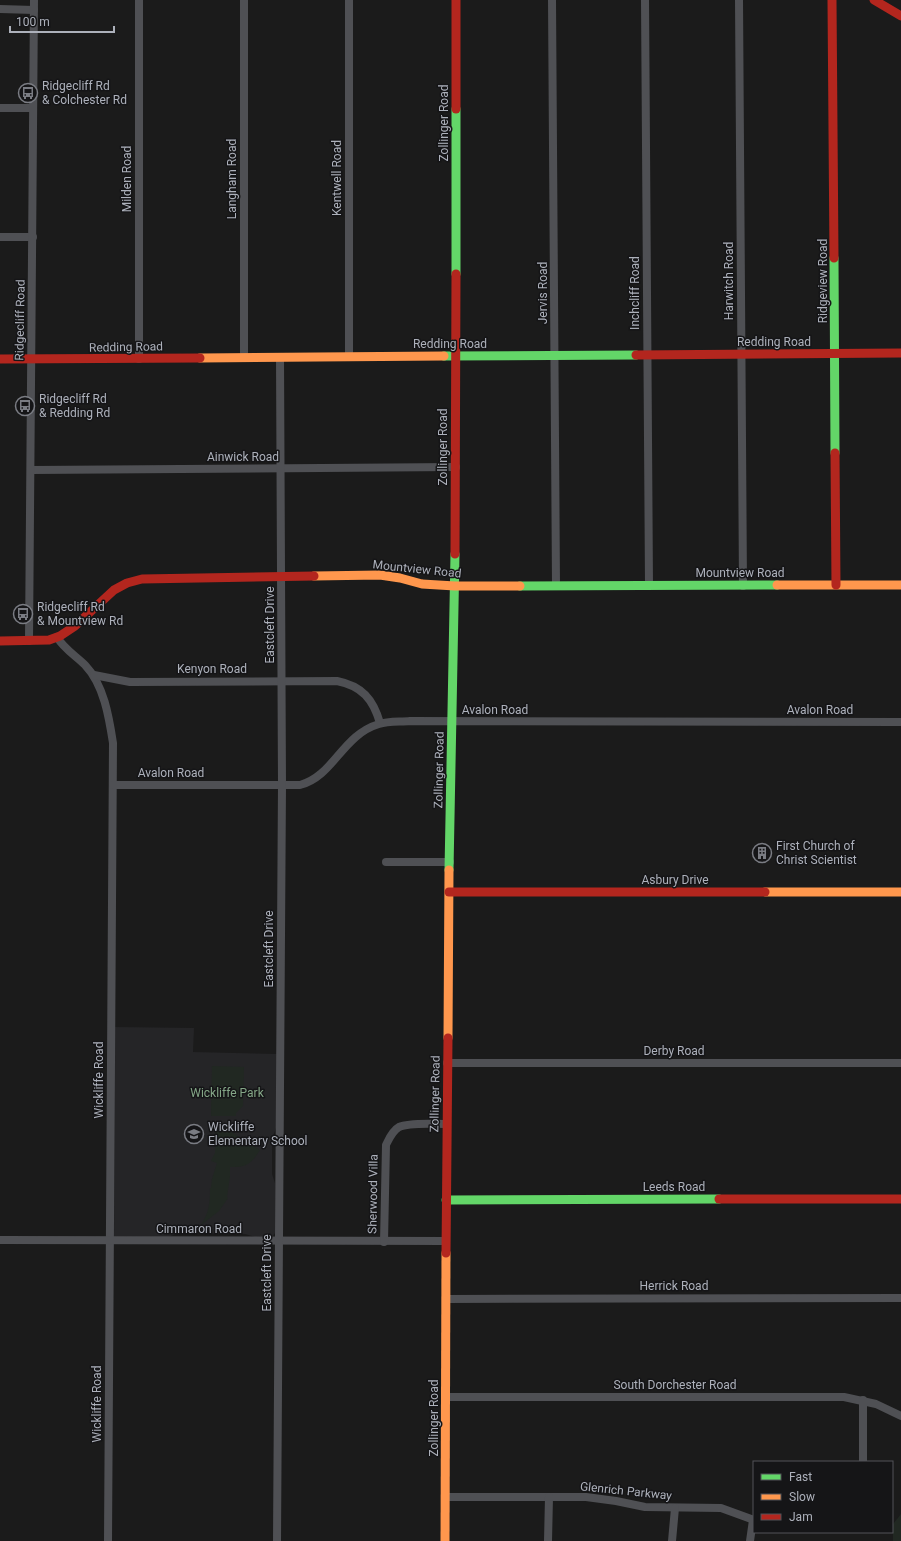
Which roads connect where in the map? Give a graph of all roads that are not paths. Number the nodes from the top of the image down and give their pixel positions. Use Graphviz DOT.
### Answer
graph roads {
  1 [pos="34,0"];
  2 [pos="139,0"];
  3 [pos="244,0"];
  4 [pos="349,0"];
  5 [pos="456,0"];
  6 [pos="552,0"];
  7 [pos="645,0"];
  8 [pos="739,0"];
  9 [pos="832,0"];
  10 [pos="874,0"];
  11 [pos="0,9"];
  12 [pos="34,10"];
  13 [pos="901,16"];
  14 [pos="0,108"];
  15 [pos="33,108"];
  16 [pos="0,237"];
  17 [pos="33,237"];
  18 [pos="901,353"];
  19 [pos="648,354"];
  20 [pos="741,354"];
  21 [pos="835,354"];
  22 [pos="555,355"];
  23 [pos="349,356"];
  24 [pos="244,357"];
  25 [pos="280,357"];
  26 [pos="456,357"];
  27 [pos="139,358"];
  28 [pos="0,359"];
  29 [pos="32,359"];
  30 [pos="456,467"];
  31 [pos="280,468"];
  32 [pos="30,470"];
  33 [pos="282,576"];
  34 [pos="649,585"];
  35 [pos="836,585"];
  36 [pos="901,585"];
  37 [pos="455,586"];
  38 [pos="556,586"];
  39 [pos="742,586"];
  40 [pos="57,638"];
  41 [pos="0,641"];
  42 [pos="29,641"];
  43 [pos="94,675"];
  44 [pos="282,680"];
  45 [pos="451,722"];
  46 [pos="901,722"];
  47 [pos="380,724"];
  48 [pos="113,785"];
  49 [pos="282,785"];
  50 [pos="386,862"];
  51 [pos="450,862"];
  52 [pos="449,892"];
  53 [pos="901,892"];
  54 [pos="447,1063"];
  55 [pos="901,1063"];
  56 [pos="447,1124"];
  57 [pos="901,1199"];
  58 [pos="446,1200"];
  59 [pos="0,1240"];
  60 [pos="110,1240"];
  61 [pos="280,1241"];
  62 [pos="446,1241"];
  63 [pos="384,1242"];
  64 [pos="901,1298"];
  65 [pos="446,1299"];
  66 [pos="446,1397"];
  67 [pos="863,1400"];
  68 [pos="901,1416"];
  69 [pos="863,1461"];
  70 [pos="445,1497"];
  71 [pos="549,1497"];
  72 [pos="675,1508"];
  73 [pos="753,1520"];
  74 [pos="753,1525"];
  75 [pos="108,1541"];
  76 [pos="277,1541"];
  77 [pos="445,1541"];
  78 [pos="548,1541"];
  79 [pos="672,1541"];
  80 [pos="750,1541"];
  1 -- 12 [label="street, Ridgecliff Road"];
  2 -- 27 [label="street, Milden Road"];
  3 -- 24 [label="street, Langham Road"];
  4 -- 23 [label="street, Kentwell Road"];
  5 -- 26 [label="main road, Zollinger Road"];
  6 -- 22 [label="street, Jervis Road"];
  7 -- 19 [label="street, Inchcliff Road"];
  8 -- 20 [label="street, Harwitch Road"];
  9 -- 21 [label="main road, Ridgeview Road"];
  10 -- 13 [label="main road"];
  11 -- 12 [label="street"];
  12 -- 15 [label="street, Ridgecliff Road"];
  14 -- 15 [label="street"];
  15 -- 17 [label="street, Ridgecliff Road"];
  16 -- 17 [label="street"];
  17 -- 29 [label="street, Ridgecliff Road"];
  18 -- 21 [label="main road, Redding Road"];
  19 -- 20 [label="main road, Redding Road"];
  19 -- 22 [label="main road, Redding Road"];
  19 -- 34 [label="street, Inchcliff Road"];
  20 -- 21 [label="main road, Redding Road"];
  20 -- 39 [label="street, Harwitch Road"];
  21 -- 35 [label="main road, Ridgeview Road"];
  22 -- 26 [label="main road, Redding Road"];
  22 -- 38 [label="street, Jervis Road"];
  23 -- 25 [label="main road, Redding Road"];
  23 -- 26 [label="main road, Redding Road"];
  24 -- 25 [label="main road, Redding Road"];
  24 -- 27 [label="main road, Redding Road"];
  25 -- 31 [label="street, Eastcleft Drive"];
  26 -- 30 [label="main road, Zollinger Road"];
  27 -- 29 [label="main road, Redding Road"];
  28 -- 29 [label="main road, Redding Road"];
  29 -- 32 [label="street, Ridgecliff Road"];
  30 -- 31 [label="street, Ainwick Road"];
  30 -- 37 [label="main road, Zollinger Road"];
  31 -- 32 [label="street, Ainwick Road"];
  31 -- 33 [label="street, Eastcleft Drive"];
  32 -- 42 [label="street, Ridgecliff Road"];
  33 -- 37 [label="main road, Mountview Road"];
  33 -- 40 [label="main road, Mountview Road"];
  33 -- 44 [label="street, Eastcleft Drive"];
  34 -- 38 [label="main road, Mountview Road"];
  34 -- 39 [label="main road, Mountview Road"];
  35 -- 36 [label="main road, Mountview Road"];
  35 -- 39 [label="main road, Mountview Road"];
  37 -- 38 [label="main road, Mountview Road"];
  37 -- 45 [label="main road, Zollinger Road"];
  40 -- 42 [label="main road, Mountview Road"];
  40 -- 43 [label="street, Wickliffe Road"];
  41 -- 42 [label="main road, Mountview Road"];
  43 -- 44 [label="street, Kenyon Road"];
  43 -- 48 [label="street, Wickliffe Road"];
  44 -- 47 [label="street, Kenyon Road"];
  44 -- 49 [label="street, Eastcleft Drive"];
  45 -- 46 [label="street, Avalon Road"];
  45 -- 47 [label="street, Avalon Road"];
  45 -- 51 [label="main road, Zollinger Road"];
  47 -- 49 [label="street, Avalon Road"];
  48 -- 49 [label="street, Avalon Road"];
  48 -- 60 [label="street, Wickliffe Road"];
  49 -- 61 [label="street, Eastcleft Drive"];
  50 -- 51 [label="street"];
  51 -- 52 [label="main road, Zollinger Road"];
  52 -- 53 [label="main road, Asbury Drive"];
  52 -- 54 [label="main road, Zollinger Road"];
  54 -- 55 [label="street, Derby Road"];
  54 -- 56 [label="main road, Zollinger Road"];
  56 -- 58 [label="main road, Zollinger Road"];
  56 -- 63 [label="street, Sherwood Villa"];
  57 -- 58 [label="main road, Leeds Road"];
  58 -- 62 [label="main road, Zollinger Road"];
  59 -- 60 [label="street, Cimmaron Road"];
  60 -- 61 [label="street, Cimmaron Road"];
  60 -- 75 [label="street, Wickliffe Road"];
  61 -- 63 [label="street, Cimmaron Road"];
  61 -- 76 [label="street, Eastcleft Drive"];
  62 -- 63 [label="street, Cimmaron Road"];
  62 -- 65 [label="main road, Zollinger Road"];
  64 -- 65 [label="street, Herrick Road"];
  65 -- 66 [label="main road, Zollinger Road"];
  66 -- 67 [label="street, South Dorchester Road"];
  66 -- 70 [label="main road, Zollinger Road"];
  67 -- 68 [label="street, South Dorchester Road"];
  67 -- 69 [label="street"];
  70 -- 71 [label="street, Glenrich Parkway"];
  70 -- 77 [label="main road, Zollinger Road"];
  71 -- 72 [label="street, Glenrich Parkway"];
  71 -- 78 [label="street"];
  72 -- 73 [label="street, Glenrich Parkway"];
  72 -- 79 [label="street"];
  74 -- 80 [label="street"];
}
